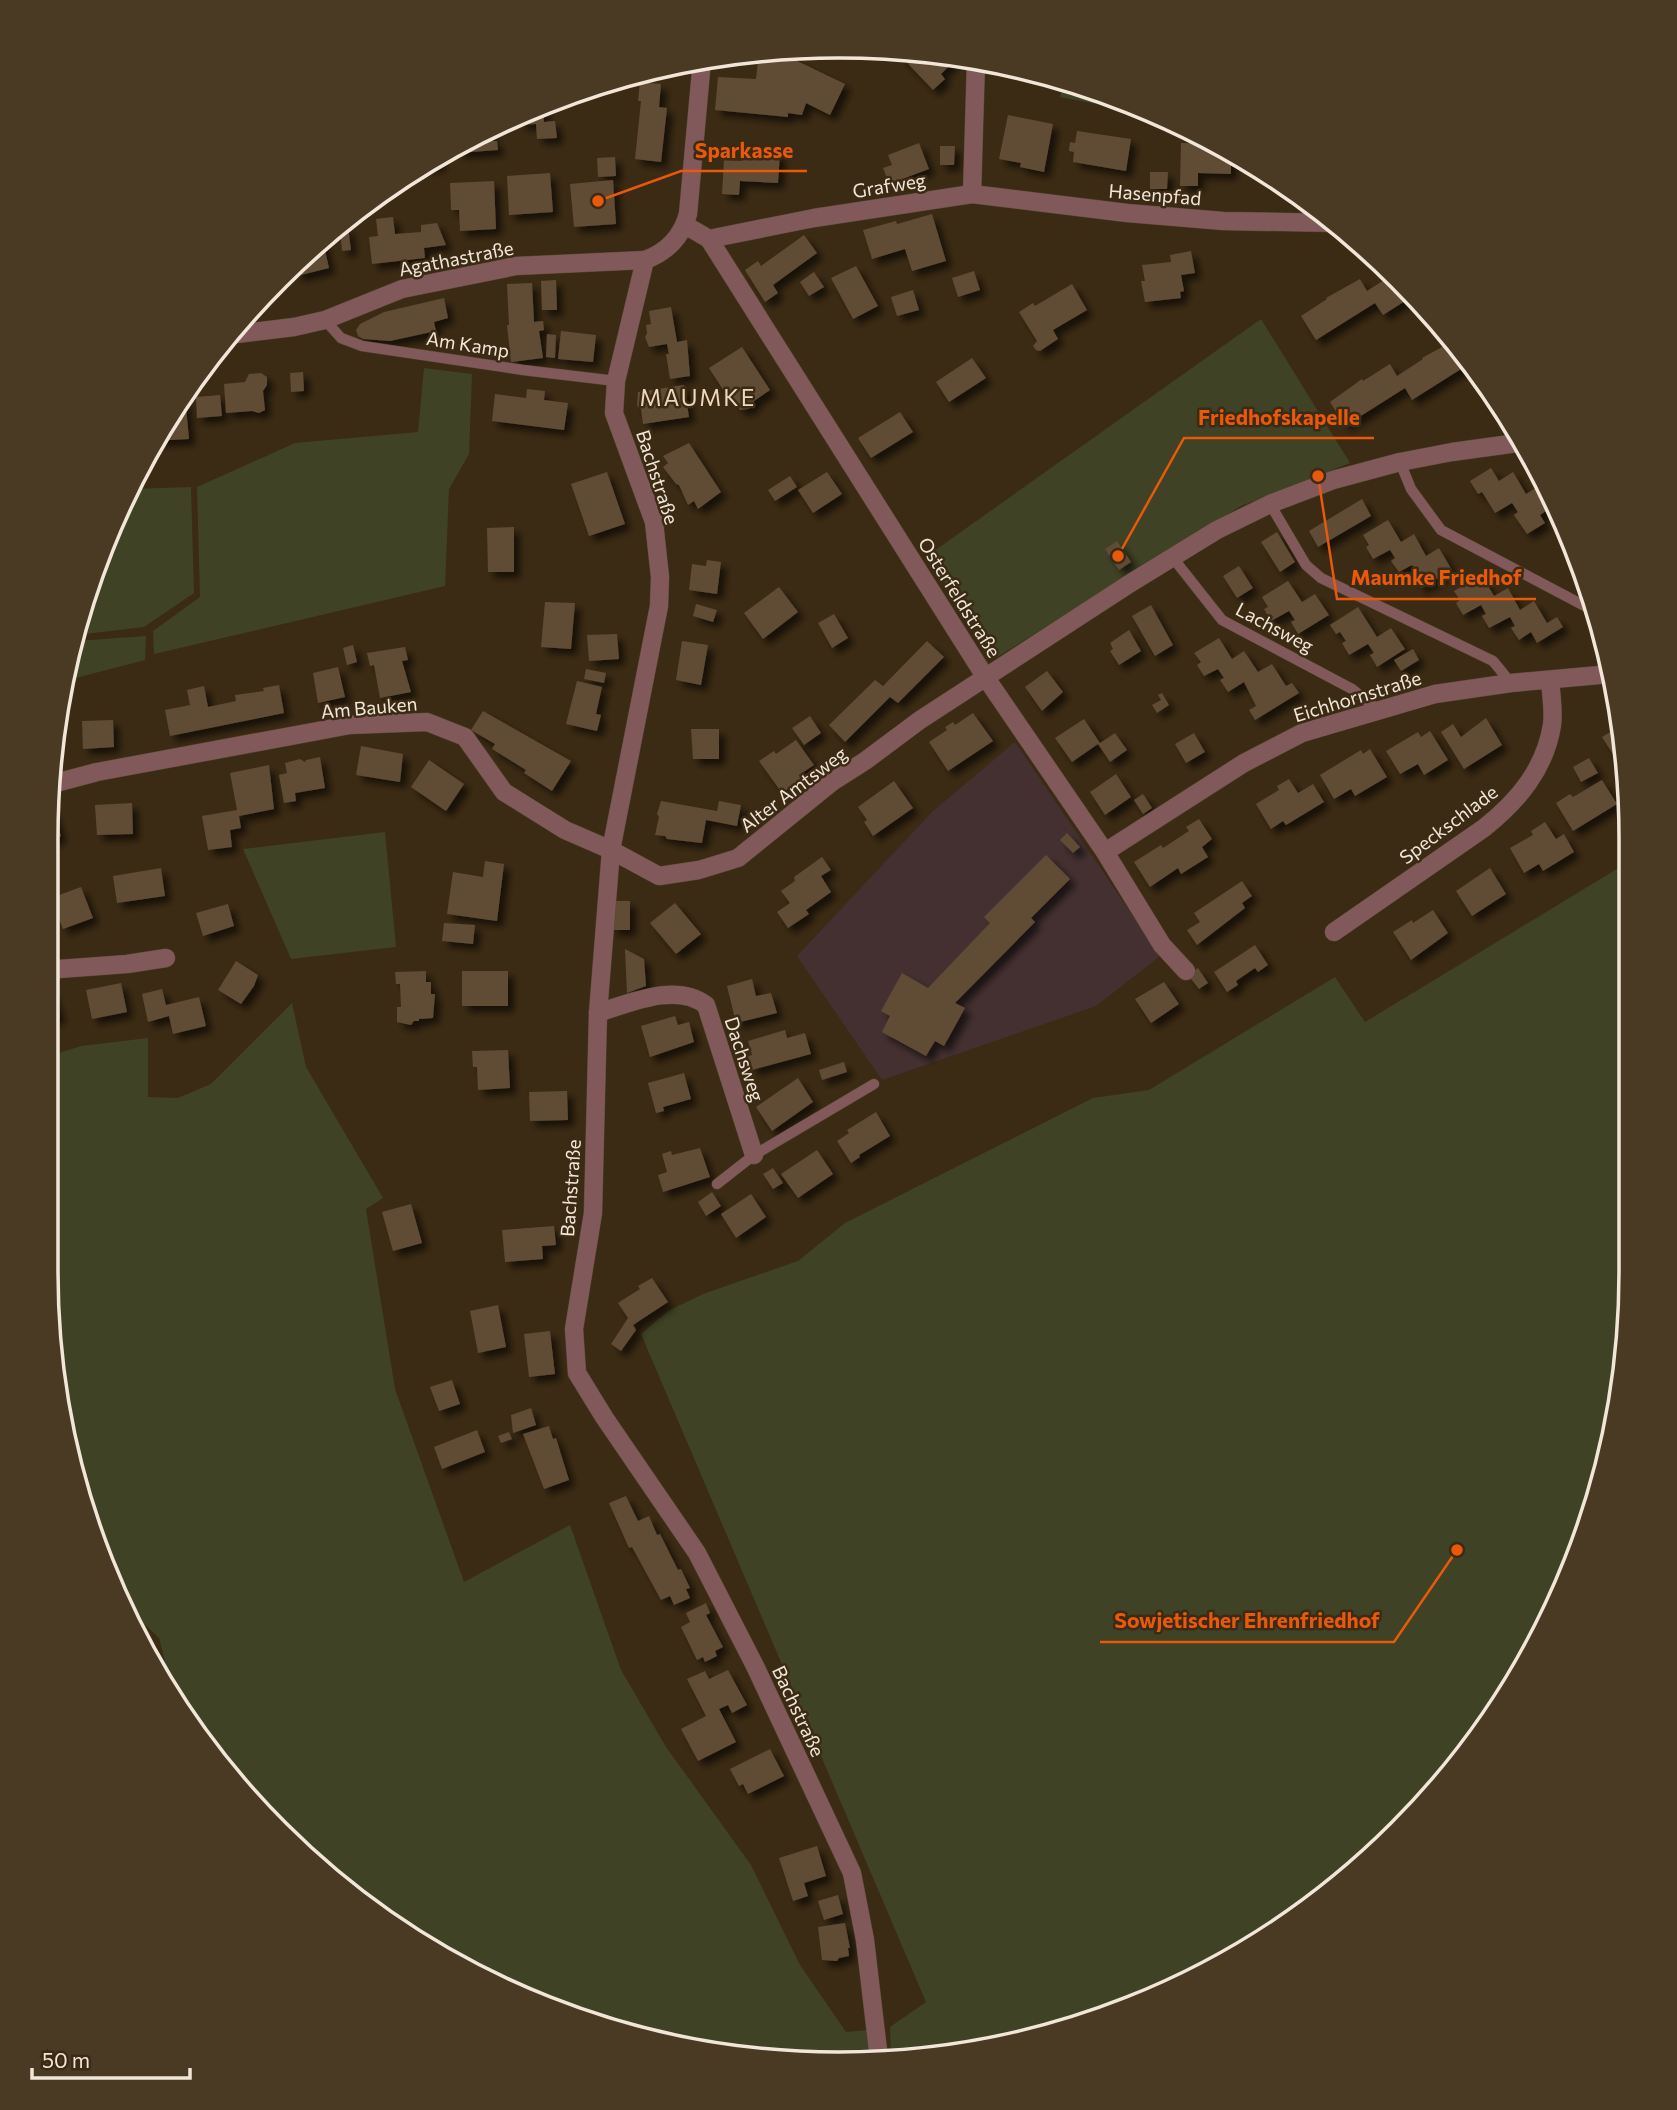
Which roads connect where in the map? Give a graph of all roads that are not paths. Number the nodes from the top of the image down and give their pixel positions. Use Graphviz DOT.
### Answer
graph roads {
  1 [pos="701,70"];
  2 [pos="976,70"];
  3 [pos="972,194"];
  4 [pos="1318,223"];
  5 [pos="685,225"];
  6 [pos="709,239"];
  7 [pos="645,260"];
  8 [pos="325,320"];
  9 [pos="244,333"];
  10 [pos="616,381"];
  11 [pos="1512,444"];
  12 [pos="1400,462"];
  13 [pos="1270,504"];
  14 [pos="1173,558"];
  15 [pos="1583,605"];
  16 [pos="1602,675"];
  17 [pos="986,678"];
  18 [pos="1550,680"];
  19 [pos="1511,683"];
  20 [pos="1377,709"];
  21 [pos="60,782"];
  22 [pos="611,850"];
  23 [pos="1105,852"];
  24 [pos="1335,932"];
  25 [pos="166,958"];
  26 [pos="58,969"];
  27 [pos="1186,971"];
  28 [pos="597,1013"];
  29 [pos="874,1084"];
  30 [pos="754,1155"];
  31 [pos="716,1184"];
  32 [pos="878,2051"];
  1 -- 5 [label="street"];
  2 -- 3 [label="street"];
  3 -- 4 [label="street, Hasenpfad"];
  3 -- 6 [label="street, Grafweg"];
  5 -- 6 [label="street"];
  5 -- 7 [label="street"];
  6 -- 17 [label="street, Osterfeldstraße"];
  7 -- 8 [label="street, Agathastraße"];
  7 -- 10 [label="street, Bachstraße"];
  8 -- 9 [label="street, Agathastraße"];
  8 -- 10 [label="lane, Am Kamp"];
  10 -- 22 [label="street, Bachstraße"];
  11 -- 12 [label="street, Alter Amtsweg"];
  12 -- 13 [label="street, Alter Amtsweg"];
  12 -- 15 [label="lane"];
  13 -- 14 [label="street, Alter Amtsweg"];
  13 -- 19 [label="lane"];
  14 -- 17 [label="street, Alter Amtsweg"];
  14 -- 20 [label="lane, Lachsweg"];
  16 -- 18 [label="street, Eichhornstraße"];
  17 -- 22 [label="street, Alter Amtsweg"];
  17 -- 23 [label="street, Osterfeldstraße"];
  18 -- 19 [label="street, Eichhornstraße"];
  18 -- 24 [label="street, Speckschlade"];
  19 -- 20 [label="street, Eichhornstraße"];
  20 -- 23 [label="street, Eichhornstraße"];
  21 -- 22 [label="street, Am Bauken"];
  22 -- 28 [label="street, Bachstraße"];
  23 -- 27 [label="street, Osterfeldstraße"];
  25 -- 26 [label="street"];
  28 -- 30 [label="street, Dachsweg"];
  28 -- 32 [label="street, Bachstraße"];
  29 -- 30 [label="lane"];
  30 -- 31 [label="lane"];
}
